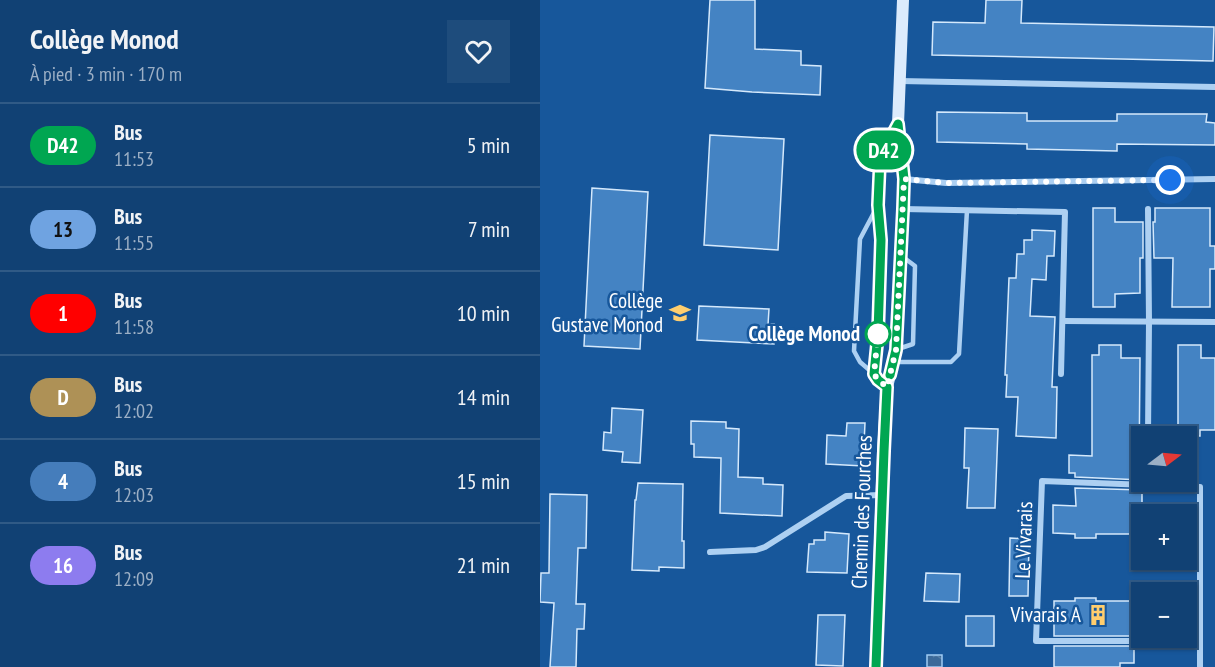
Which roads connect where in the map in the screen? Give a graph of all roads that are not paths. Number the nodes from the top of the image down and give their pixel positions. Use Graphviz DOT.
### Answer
graph roads {
  1 [pos="903,0"];
  2 [pos="900,81"];
  3 [pos="1215,87"];
  4 [pos="898,124"];
  5 [pos="904,179"];
  6 [pos="1215,179"];
  7 [pos="878,205"];
  8 [pos="903,209"];
  9 [pos="1148,209"];
  10 [pos="967,210"];
  11 [pos="1063,321"];
  12 [pos="1149,322"];
  13 [pos="1215,322"];
  14 [pos="894,356"];
  15 [pos="874,374"];
  16 [pos="1061,374"];
  17 [pos="887,387"];
  18 [pos="1148,426"];
  19 [pos="882,495"];
  20 [pos="710,552"];
  21 [pos="1199,641"];
  22 [pos="876,667"];
  23 [pos="1200,667"];
  1 -- 2 [label="street, Chemin des Fourches"];
  2 -- 3 [label="street"];
  2 -- 4 [label="street, Chemin des Fourches"];
  4 -- 5 [label="street, Chemin des Fourches"];
  4 -- 7 [label="lane"];
  5 -- 6 [label="street"];
  5 -- 8 [label="street, Chemin des Fourches"];
  7 -- 15 [label="lane"];
  7 -- 15 [label="lane"];
  8 -- 10 [label="street"];
  8 -- 14 [label="street, Chemin des Fourches"];
  9 -- 12 [label="street"];
  10 -- 11 [label="street"];
  10 -- 14 [label="lane"];
  11 -- 12 [label="street"];
  11 -- 16 [label="street"];
  12 -- 13 [label="street"];
  12 -- 18 [label="street"];
  14 -- 17 [label="street, Chemin des Fourches"];
  15 -- 17 [label="lane"];
  17 -- 19 [label="street, Chemin des Fourches"];
  19 -- 20 [label="street"];
  19 -- 22 [label="street, Chemin des Fourches"];
  21 -- 21 [label="street, Le Vivarais"];
  21 -- 23 [label="street, Le Vivarais"];
}
